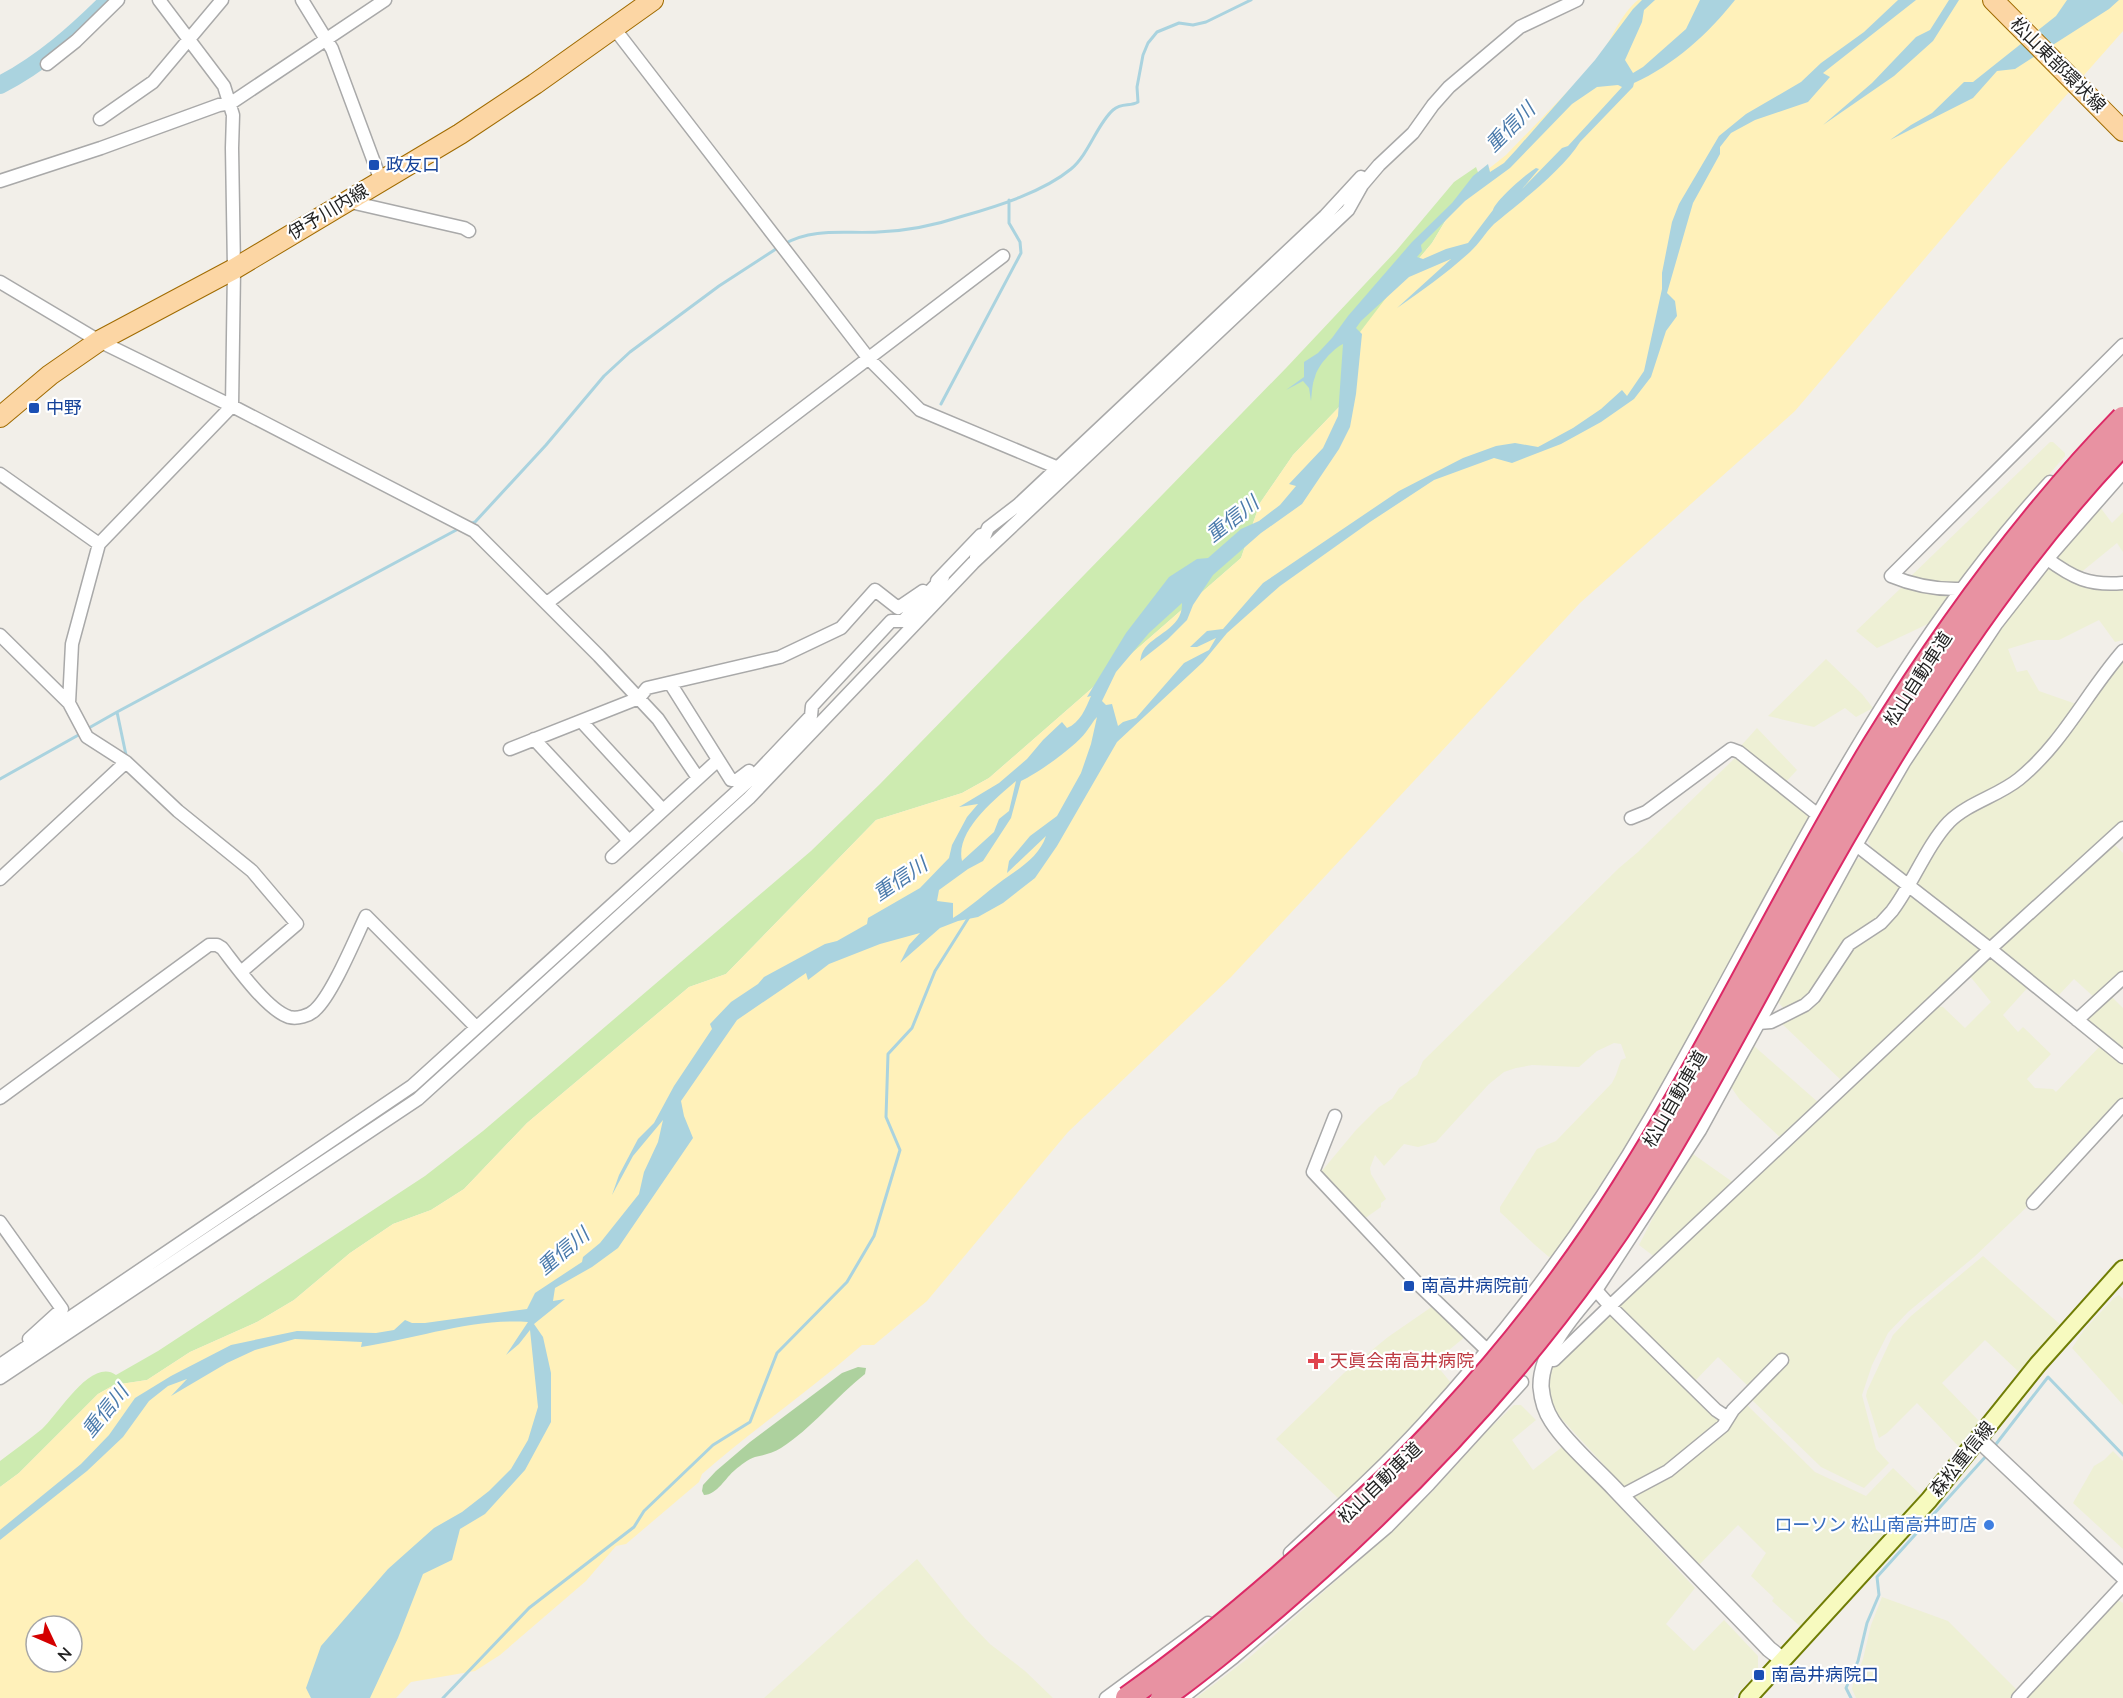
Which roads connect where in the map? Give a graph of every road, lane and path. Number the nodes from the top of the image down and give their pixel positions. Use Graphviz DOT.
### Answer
graph roads {
  1 [pos="118,0"];
  2 [pos="159,0"];
  3 [pos="222,0"];
  4 [pos="302,0"];
  5 [pos="386,0"];
  6 [pos="653,0"];
  7 [pos="1577,0"];
  8 [pos="1993,0"];
  9 [pos="614,28"];
  10 [pos="189,39"];
  11 [pos="327,39"];
  12 [pos="46,64"];
  13 [pos="231,103"];
  14 [pos="100,119"];
  15 [pos="2123,131"];
  16 [pos="1379,165"];
  17 [pos="0,181"];
  18 [pos="381,181"];
  19 [pos="346,201"];
  20 [pos="470,231"];
  21 [pos="1003,256"];
  22 [pos="234,269"];
  23 [pos="2,286"];
  24 [pos="99,341"];
  25 [pos="2123,345"];
  26 [pos="869,359"];
  27 [pos="2123,405"];
  28 [pos="232,406"];
  29 [pos="0,417"];
  30 [pos="2123,418"];
  31 [pos="2123,444"];
  32 [pos="1056,467"];
  33 [pos="2123,470"];
  34 [pos="0,474"];
  35 [pos="988,528"];
  36 [pos="99,544"];
  37 [pos="2046,558"];
  38 [pos="973,563"];
  39 [pos="943,577"];
  40 [pos="2123,583"];
  41 [pos="1962,589"];
  42 [pos="547,603"];
  43 [pos="0,635"];
  44 [pos="2123,651"];
  45 [pos="670,683"];
  46 [pos="639,699"];
  47 [pos="69,703"];
  48 [pos="581,721"];
  49 [pos="820,725"];
  50 [pos="534,739"];
  51 [pos="783,745"];
  52 [pos="510,749"];
  53 [pos="717,761"];
  54 [pos="126,762"];
  55 [pos="698,777"];
  56 [pos="663,809"];
  57 [pos="1818,815"];
  58 [pos="1631,818"];
  59 [pos="2123,828"];
  60 [pos="628,841"];
  61 [pos="1855,844"];
  62 [pos="612,857"];
  63 [pos="0,879"];
  64 [pos="1909,886"];
  65 [pos="1990,949"];
  66 [pos="241,972"];
  67 [pos="2123,978"];
  68 [pos="2078,1020"];
  69 [pos="1758,1023"];
  70 [pos="476,1027"];
  71 [pos="2123,1057"];
  72 [pos="0,1098"];
  73 [pos="2123,1105"];
  74 [pos="1335,1116"];
  75 [pos="2033,1203"];
  76 [pos="0,1222"];
  77 [pos="2123,1269"];
  78 [pos="1595,1289"];
  79 [pos="1610,1306"];
  80 [pos="1486,1351"];
  81 [pos="1546,1360"];
  82 [pos="1782,1360"];
  83 [pos="4,1364"];
  84 [pos="0,1378"];
  85 [pos="1522,1382"];
  86 [pos="1541,1386"];
  87 [pos="1728,1418"];
  88 [pos="1978,1440"];
  89 [pos="1621,1496"];
  90 [pos="2123,1576"];
  91 [pos="2123,1586"];
  92 [pos="1783,1660"];
  93 [pos="1106,1698"];
  94 [pos="1127,1698"];
  95 [pos="1162,1698"];
  96 [pos="1182,1698"];
  97 [pos="1748,1698"];
  98 [pos="2018,1698"];
  1 -- 12 [label="street"];
  2 -- 10 [label="street"];
  3 -- 10 [label="street"];
  4 -- 11 [label="street"];
  5 -- 11 [label="street"];
  6 -- 9 [label="main road, 伊予川内線"];
  7 -- 16 [label="street"];
  8 -- 15 [label="main road, 松山東部環状線"];
  9 -- 18 [label="main road, 伊予川内線"];
  9 -- 26 [label="street"];
  10 -- 13 [label="street"];
  10 -- 14 [label="street"];
  11 -- 13 [label="street"];
  11 -- 18 [label="street"];
  13 -- 17 [label="street"];
  13 -- 22 [label="street"];
  16 -- 32 [label="street"];
  16 -- 38 [label="street"];
  18 -- 19 [label="main road, 伊予川内線"];
  19 -- 20 [label="street"];
  19 -- 22 [label="main road, 伊予川内線"];
  21 -- 26 [label="street"];
  22 -- 24 [label="main road, 伊予川内線"];
  22 -- 28 [label="street"];
  23 -- 24 [label="street"];
  24 -- 28 [label="street"];
  24 -- 29 [label="main road, 伊予川内線"];
  25 -- 41 [label="street"];
  26 -- 32 [label="street"];
  26 -- 42 [label="street"];
  27 -- 41 [label="street"];
  28 -- 36 [label="street"];
  28 -- 42 [label="street"];
  30 -- 94 [label="highway, 松山自動車道, bridge"];
  31 -- 95 [label="highway, 松山自動車道, bridge"];
  32 -- 35 [label="street"];
  33 -- 37 [label="street"];
  34 -- 36 [label="street"];
  35 -- 38 [label="street"];
  35 -- 39 [label="street"];
  36 -- 47 [label="street"];
  37 -- 40 [label="street"];
  37 -- 61 [label="street"];
  38 -- 49 [label="street"];
  39 -- 45 [label="street"];
  39 -- 51 [label="street"];
  41 -- 57 [label="street"];
  42 -- 46 [label="street"];
  43 -- 47 [label="street"];
  44 -- 64 [label="street"];
  45 -- 46 [label="street"];
  45 -- 53 [label="street"];
  46 -- 48 [label="street"];
  46 -- 55 [label="street"];
  47 -- 54 [label="street"];
  48 -- 50 [label="street"];
  48 -- 56 [label="street"];
  49 -- 51 [label="street"];
  49 -- 84 [label="street"];
  50 -- 52 [label="street"];
  50 -- 60 [label="street"];
  51 -- 53 [label="street"];
  51 -- 70 [label="street"];
  53 -- 55 [label="street"];
  54 -- 63 [label="street"];
  54 -- 66 [label="street"];
  55 -- 56 [label="street"];
  56 -- 60 [label="street"];
  57 -- 58 [label="street"];
  57 -- 80 [label="street"];
  59 -- 65 [label="street"];
  60 -- 62 [label="street"];
  61 -- 64 [label="street"];
  61 -- 69 [label="street"];
  64 -- 65 [label="street"];
  64 -- 69 [label="street"];
  65 -- 68 [label="street"];
  65 -- 79 [label="street"];
  66 -- 70 [label="street"];
  66 -- 72 [label="street"];
  67 -- 68 [label="street"];
  68 -- 71 [label="street"];
  69 -- 78 [label="street"];
  70 -- 83 [label="street"];
  73 -- 75 [label="street"];
  74 -- 80 [label="street"];
  76 -- 83 [label="street"];
  77 -- 88 [label="main road, 森松重信線"];
  78 -- 79 [label="street"];
  78 -- 81 [label="street"];
  79 -- 81 [label="street"];
  79 -- 87 [label="street"];
  80 -- 85 [label="street"];
  80 -- 93 [label="street"];
  81 -- 86 [label="street"];
  82 -- 87 [label="street"];
  85 -- 86 [label="street"];
  85 -- 96 [label="street"];
  86 -- 89 [label="street"];
  87 -- 89 [label="street"];
  88 -- 90 [label="street"];
  88 -- 92 [label="main road, 森松重信線"];
  89 -- 92 [label="street"];
  91 -- 98 [label="street"];
  92 -- 97 [label="main road, 森松重信線"];
}
